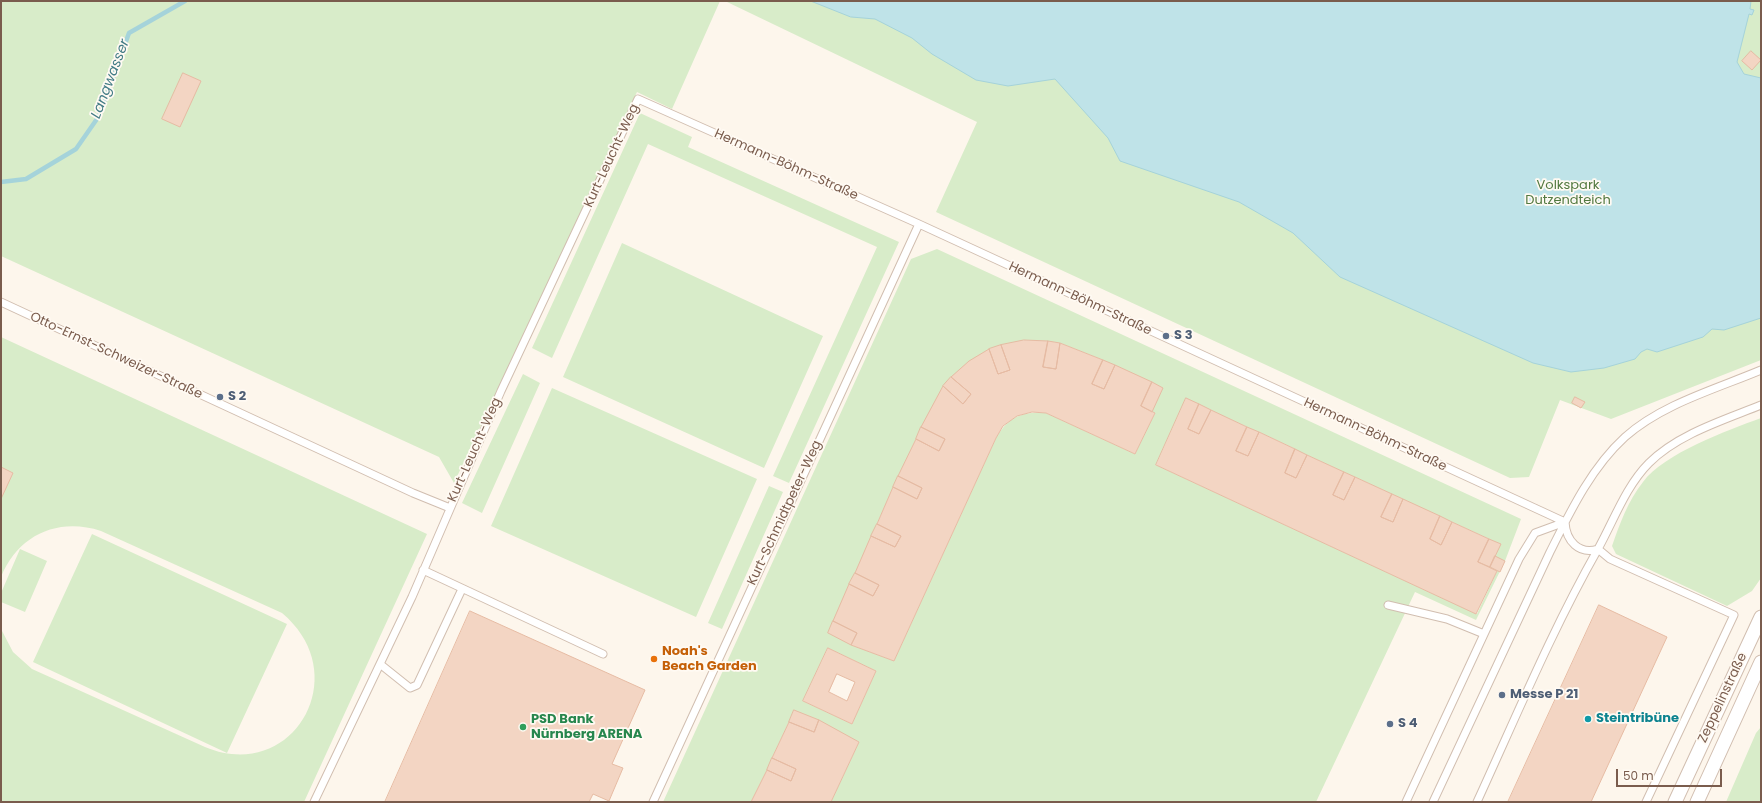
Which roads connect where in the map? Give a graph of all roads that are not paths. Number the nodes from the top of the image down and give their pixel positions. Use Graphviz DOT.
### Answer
graph roads {
  1 [pos="638,99"];
  2 [pos="919,224"];
  3 [pos="1,302"];
  4 [pos="1761,370"];
  5 [pos="1761,405"];
  6 [pos="450,508"];
  7 [pos="1565,522"];
  8 [pos="1598,549"];
  9 [pos="423,570"];
  10 [pos="462,589"];
  11 [pos="1388,606"];
  12 [pos="1761,617"];
  13 [pos="1484,634"];
  14 [pos="603,654"];
  15 [pos="1761,662"];
  16 [pos="380,664"];
  17 [pos="314,802"];
  18 [pos="652,802"];
  19 [pos="1406,802"];
  20 [pos="1433,802"];
  21 [pos="1477,802"];
  22 [pos="1646,802"];
  23 [pos="1675,802"];
  24 [pos="1697,802"];
  1 -- 2 [label="lane, Hermann-Böhm-Straße"];
  1 -- 6 [label="lane, Kurt-Leucht-Weg"];
  2 -- 7 [label="lane, Hermann-Böhm-Straße"];
  2 -- 18 [label="lane, Kurt-Schmidtpeter-Weg"];
  3 -- 6 [label="lane, Otto-Ernst-Schweizer-Straße"];
  4 -- 7 [label="lane"];
  5 -- 8 [label="lane"];
  6 -- 9 [label="lane, Kurt-Leucht-Weg"];
  7 -- 8 [label="lane"];
  7 -- 13 [label="lane"];
  7 -- 20 [label="lane"];
  8 -- 21 [label="lane"];
  8 -- 22 [label="lane"];
  9 -- 10 [label="lane"];
  9 -- 16 [label="lane, Kurt-Leucht-Weg"];
  10 -- 14 [label="lane"];
  10 -- 16 [label="lane"];
  11 -- 13 [label="lane"];
  12 -- 23 [label="street, Zeppelinstraße"];
  13 -- 19 [label="lane"];
  15 -- 24 [label="street, Zeppelinstraße"];
  16 -- 17 [label="lane, Kurt-Leucht-Weg"];
}
